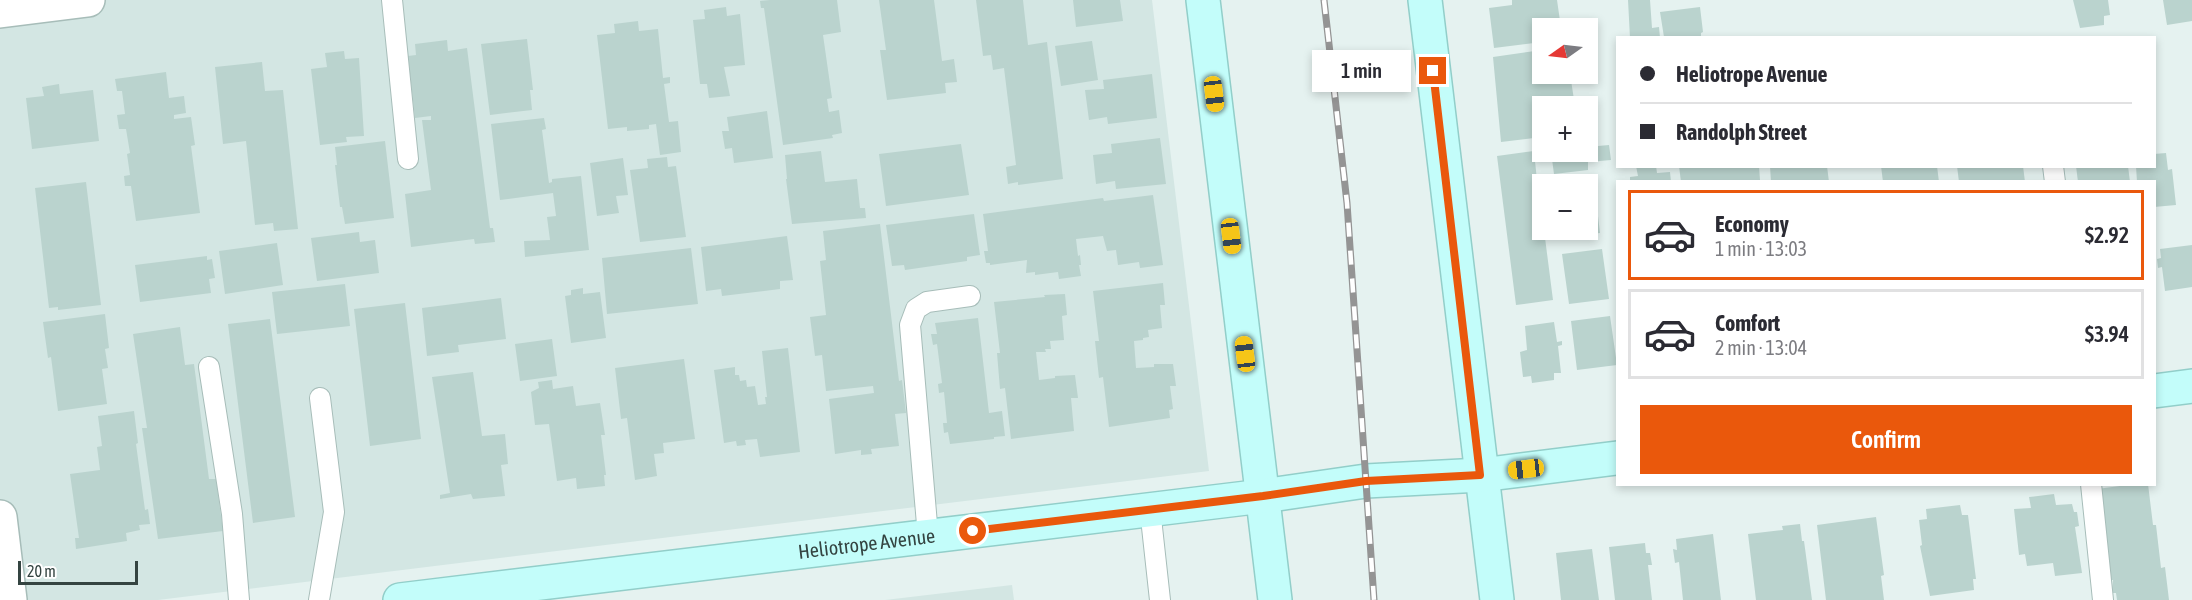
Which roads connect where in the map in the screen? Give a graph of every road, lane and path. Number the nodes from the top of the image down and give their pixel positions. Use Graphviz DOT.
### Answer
graph roads {
  1 [pos="88,0"];
  2 [pos="392,0"];
  3 [pos="1203,0"];
  4 [pos="1425,0"];
  5 [pos="0,11"];
  6 [pos="408,159"];
  7 [pos="969,296"];
  8 [pos="209,367"];
  9 [pos="2192,386"];
  10 [pos="2156,391"];
  11 [pos="320,398"];
  12 [pos="1616,458"];
  13 [pos="1480,475"];
  14 [pos="2091,486"];
  15 [pos="1263,496"];
  16 [pos="1150,509"];
  17 [pos="0,517"];
  18 [pos="928,536"];
  19 [pos="454,597"];
  20 [pos="10,600"];
  21 [pos="239,600"];
  22 [pos="319,600"];
  23 [pos="400,600"];
  24 [pos="1160,600"];
  25 [pos="1275,600"];
  26 [pos="1497,600"];
  27 [pos="2103,600"];
  1 -- 5 [label="street"];
  2 -- 6 [label="lane"];
  3 -- 15 [label="street"];
  4 -- 13 [label="street"];
  7 -- 18 [label="lane"];
  8 -- 21 [label="lane"];
  9 -- 10 [label="street"];
  11 -- 22 [label="lane"];
  12 -- 13 [label="street, Heliotrope Avenue"];
  13 -- 15 [label="street, Heliotrope Avenue"];
  13 -- 26 [label="street"];
  14 -- 27 [label="lane"];
  15 -- 16 [label="street, Heliotrope Avenue"];
  15 -- 25 [label="street"];
  16 -- 18 [label="street, Heliotrope Avenue"];
  16 -- 24 [label="lane"];
  17 -- 20 [label="street"];
  18 -- 19 [label="street, Heliotrope Avenue"];
  19 -- 23 [label="street, Heliotrope Avenue"];
}
